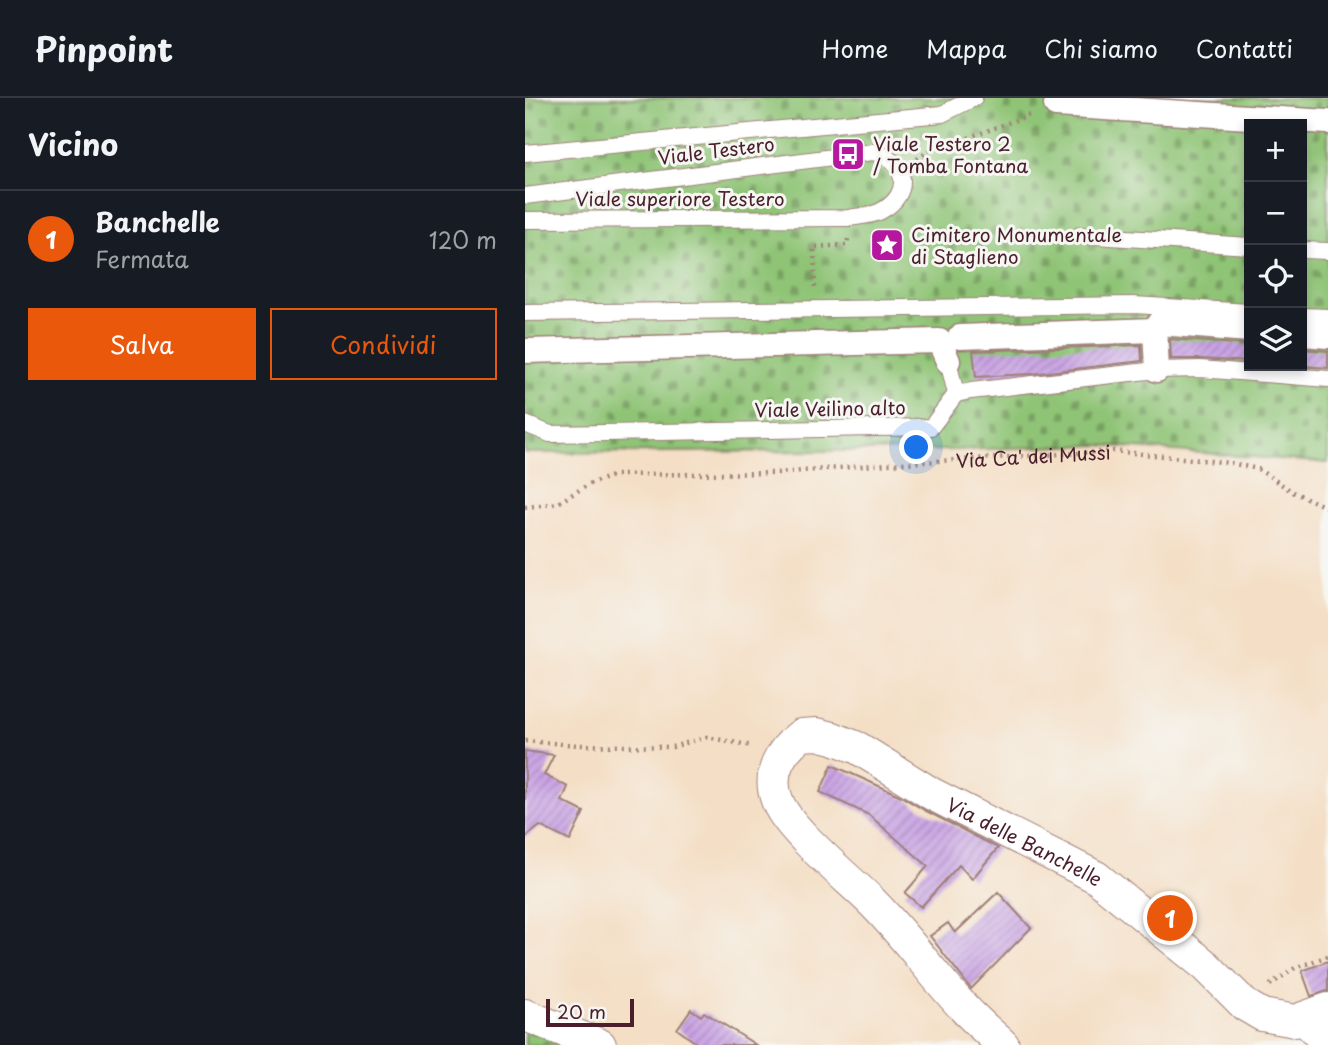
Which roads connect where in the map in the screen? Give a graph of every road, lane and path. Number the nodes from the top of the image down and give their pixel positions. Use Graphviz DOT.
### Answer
graph roads {
  1 [pos="974,98"];
  2 [pos="1056,105"];
  3 [pos="1328,122"];
  4 [pos="525,153"];
  5 [pos="902,175"];
  6 [pos="525,196"];
  7 [pos="842,218"];
  8 [pos="525,220"];
  9 [pos="1080,235"];
  10 [pos="1244,246"];
  11 [pos="1307,250"];
  12 [pos="1328,251"];
  13 [pos="816,308"];
  14 [pos="1244,312"];
  15 [pos="525,313"];
  16 [pos="1307,316"];
  17 [pos="1328,317"];
  18 [pos="1155,330"];
  19 [pos="1244,330"];
  20 [pos="1307,334"];
  21 [pos="1328,336"];
  22 [pos="960,337"];
  23 [pos="525,351"];
  24 [pos="948,361"];
  25 [pos="1157,370"];
  26 [pos="1328,379"];
  27 [pos="956,394"];
  28 [pos="525,424"];
  29 [pos="525,507"];
  30 [pos="1328,508"];
  31 [pos="525,741"];
  32 [pos="783,752"];
  33 [pos="1328,956"];
  34 [pos="1245,1005"];
  35 [pos="1316,1014"];
  36 [pos="525,1015"];
  37 [pos="1328,1044"];
  38 [pos="600,1045"];
  39 [pos="1003,1045"];
  1 -- 4 [label="lane"];
  2 -- 3 [label="street"];
  2 -- 5 [label="path"];
  5 -- 6 [label="lane, Viale Testero"];
  5 -- 7 [label="lane, Viale superiore Testero"];
  7 -- 8 [label="lane, Viale superiore Testero"];
  7 -- 13 [label="path"];
  9 -- 10 [label="lane"];
  11 -- 12 [label="lane"];
  13 -- 14 [label="lane"];
  13 -- 15 [label="lane"];
  16 -- 17 [label="lane"];
  18 -- 19 [label="street"];
  18 -- 22 [label="street"];
  18 -- 25 [label="street"];
  20 -- 21 [label="street"];
  23 -- 24 [label="street"];
  24 -- 27 [label="lane"];
  25 -- 26 [label="lane"];
  25 -- 27 [label="lane"];
  27 -- 28 [label="lane, Viale Veilino alto"];
  29 -- 30 [label="path, Via Ca' dei Mussi"];
  31 -- 32 [label="path"];
  32 -- 34 [label="street, Via delle Banchelle"];
  32 -- 39 [label="street"];
  33 -- 34 [label="path"];
  34 -- 35 [label="street, Via delle Banchelle"];
  35 -- 37 [label="street, Via delle Banchelle"];
  36 -- 38 [label="street"];
}
